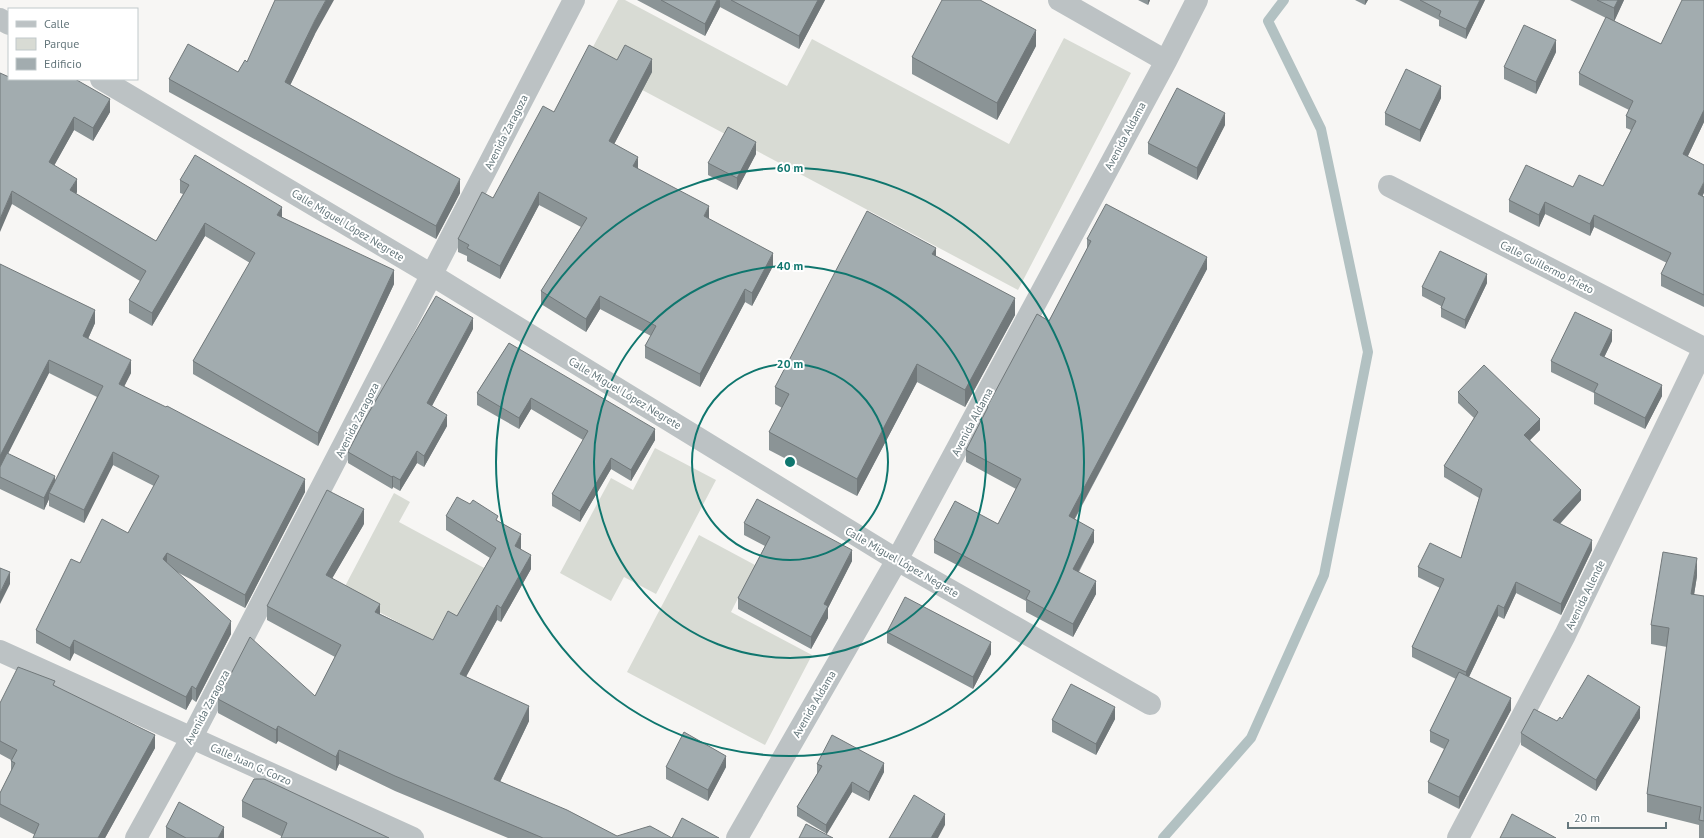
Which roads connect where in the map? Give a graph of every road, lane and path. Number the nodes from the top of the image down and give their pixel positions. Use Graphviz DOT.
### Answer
graph roads {
  1 [pos="574,0"];
  2 [pos="1059,0"];
  3 [pos="1197,0"];
  4 [pos="1166,62"];
  5 [pos="103,80"];
  6 [pos="1389,186"];
  7 [pos="432,276"];
  8 [pos="1704,348"];
  9 [pos="897,560"];
  10 [pos="0,651"];
  11 [pos="1150,704"];
  12 [pos="192,737"];
  13 [pos="136,838"];
  14 [pos="413,838"];
  15 [pos="737,838"];
  16 [pos="1458,838"];
  1 -- 7 [label="street, Avenida Zaragoza"];
  2 -- 4 [label="street"];
  3 -- 4 [label="street, Avenida Aldama"];
  4 -- 9 [label="street, Avenida Aldama"];
  5 -- 7 [label="street, Calle Miguel López Negrete"];
  6 -- 8 [label="street, Calle Guillermo Prieto"];
  7 -- 9 [label="street, Calle Miguel López Negrete"];
  7 -- 12 [label="street, Avenida Zaragoza"];
  8 -- 16 [label="street, Avenida Allende"];
  9 -- 11 [label="street, Calle Miguel López Negrete"];
  9 -- 15 [label="street, Avenida Aldama"];
  10 -- 12 [label="street, Calle Juan G. Corzo"];
  12 -- 13 [label="street, Avenida Zaragoza"];
  12 -- 14 [label="street, Calle Juan G. Corzo"];
}
